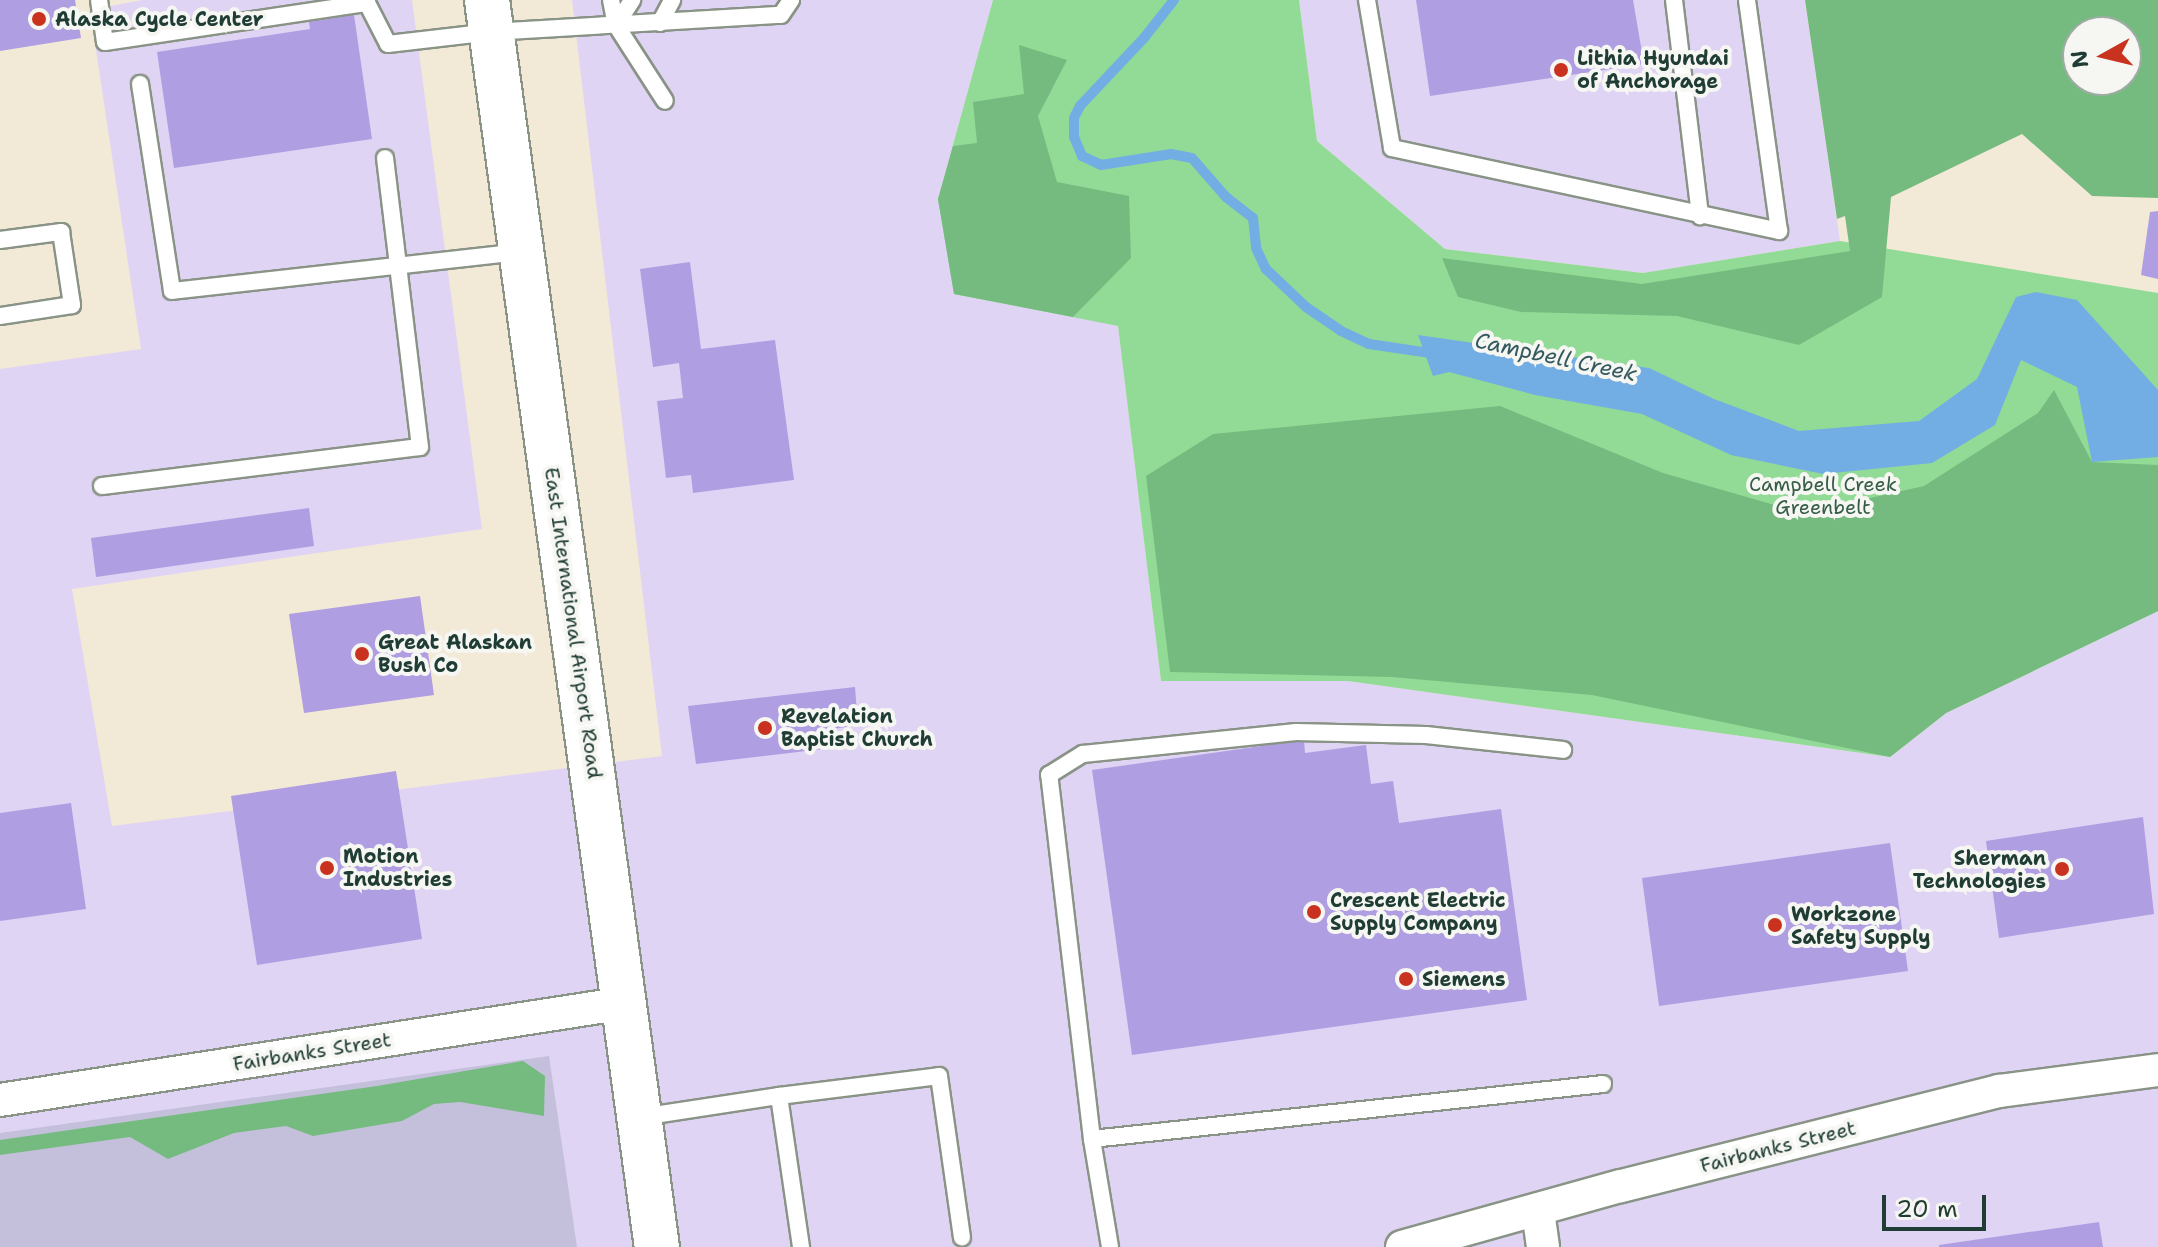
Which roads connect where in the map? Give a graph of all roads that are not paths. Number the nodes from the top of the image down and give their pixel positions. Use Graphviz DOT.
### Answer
graph roads {
  1 [pos="99,0"];
  2 [pos="611,0"];
  3 [pos="621,0"];
  4 [pos="632,0"];
  5 [pos="672,0"];
  6 [pos="791,0"];
  7 [pos="1367,0"];
  8 [pos="1674,0"];
  9 [pos="1747,0"];
  10 [pos="489,16"];
  11 [pos="660,23"];
  12 [pos="616,25"];
  13 [pos="140,84"];
  14 [pos="665,101"];
  15 [pos="385,158"];
  16 [pos="1700,216"];
  17 [pos="0,240"];
  18 [pos="522,252"];
  19 [pos="399,265"];
  20 [pos="0,316"];
  21 [pos="102,486"];
  22 [pos="1563,750"];
  23 [pos="625,1003"];
  24 [pos="2158,1070"];
  25 [pos="1603,1084"];
  26 [pos="779,1096"];
  27 [pos="0,1100"];
  28 [pos="639,1118"];
  29 [pos="1092,1139"];
  30 [pos="1538,1211"];
  31 [pos="962,1237"];
  32 [pos="657,1247"];
  33 [pos="801,1247"];
  34 [pos="1110,1247"];
  35 [pos="1402,1247"];
  36 [pos="1543,1247"];
  1 -- 10 [label="lane"];
  2 -- 12 [label="lane"];
  3 -- 12 [label="lane"];
  4 -- 12 [label="lane"];
  5 -- 11 [label="lane"];
  6 -- 11 [label="lane"];
  7 -- 16 [label="lane"];
  8 -- 16 [label="lane"];
  9 -- 16 [label="lane"];
  10 -- 12 [label="lane"];
  10 -- 18 [label="main road, East International Airport Road"];
  11 -- 12 [label="lane"];
  12 -- 14 [label="lane"];
  13 -- 19 [label="lane"];
  15 -- 19 [label="lane"];
  17 -- 20 [label="lane"];
  18 -- 19 [label="lane"];
  18 -- 23 [label="main road, East International Airport Road"];
  19 -- 21 [label="lane"];
  22 -- 29 [label="lane"];
  23 -- 27 [label="street, Fairbanks Street"];
  23 -- 28 [label="main road, East International Airport Road"];
  24 -- 30 [label="street, Fairbanks Street"];
  25 -- 29 [label="lane"];
  26 -- 28 [label="lane"];
  26 -- 31 [label="lane"];
  26 -- 33 [label="lane"];
  28 -- 32 [label="main road, East International Airport Road"];
  29 -- 34 [label="lane"];
  30 -- 35 [label="street, Fairbanks Street"];
  30 -- 36 [label="street"];
}
